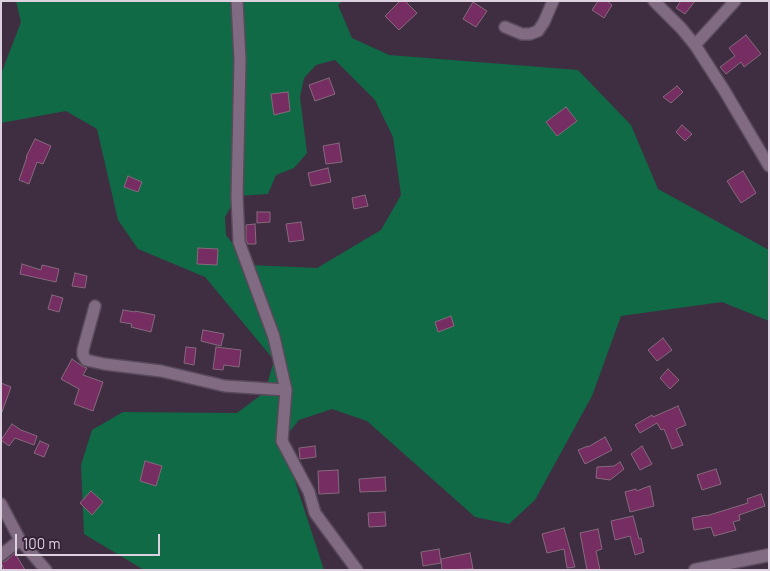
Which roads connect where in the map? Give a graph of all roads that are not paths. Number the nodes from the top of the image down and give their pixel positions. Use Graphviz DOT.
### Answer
graph roads {
  1 [pos="236,1"];
  2 [pos="553,1"];
  3 [pos="654,1"];
  4 [pos="735,1"];
  5 [pos="505,28"];
  6 [pos="695,45"];
  7 [pos="769,166"];
  8 [pos="95,306"];
  9 [pos="286,390"];
  10 [pos="1,504"];
  11 [pos="20,540"];
  12 [pos="1,555"];
  13 [pos="769,555"];
  14 [pos="46,570"];
  15 [pos="357,570"];
  16 [pos="696,570"];
  1 -- 9 [label="street"];
  2 -- 5 [label="street"];
  3 -- 6 [label="street"];
  4 -- 6 [label="street"];
  6 -- 7 [label="street"];
  8 -- 9 [label="street"];
  9 -- 15 [label="street"];
  10 -- 11 [label="street"];
  11 -- 12 [label="street"];
  11 -- 14 [label="street"];
  13 -- 16 [label="street"];
}
